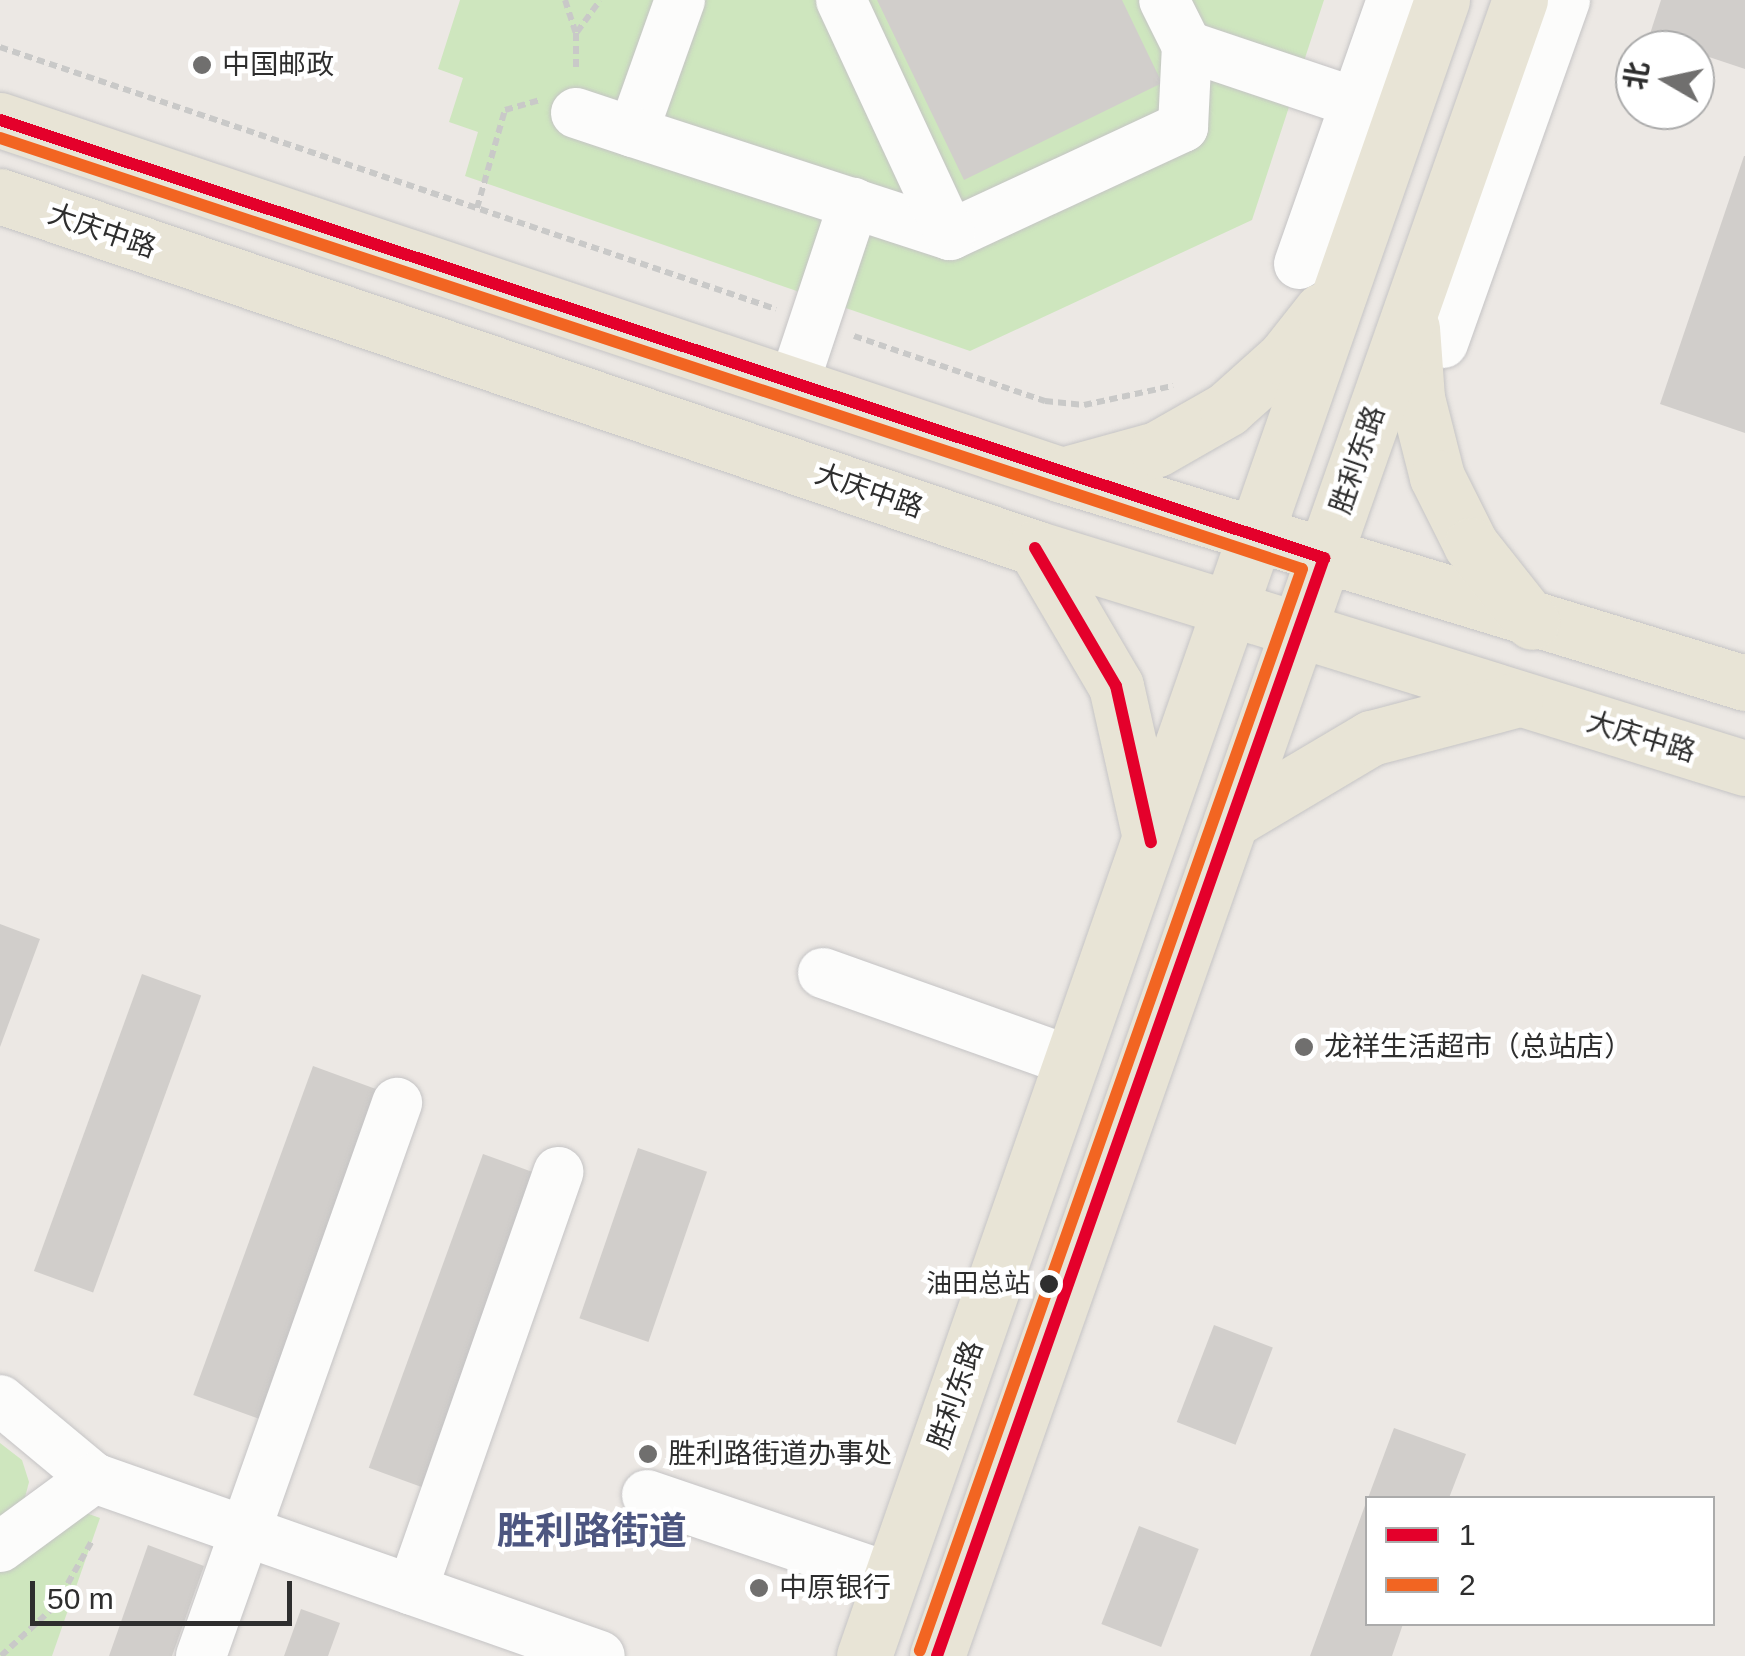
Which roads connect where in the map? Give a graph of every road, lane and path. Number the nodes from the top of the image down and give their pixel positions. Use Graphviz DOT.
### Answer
graph roads {
  1 [pos="565,0"];
  2 [pos="600,0"];
  3 [pos="680,0"];
  4 [pos="842,0"];
  5 [pos="1164,0"];
  6 [pos="1392,0"];
  7 [pos="1442,0"];
  8 [pos="1520,0"];
  9 [pos="1564,0"];
  10 [pos="576,32"];
  11 [pos="0,46"];
  12 [pos="1187,46"];
  13 [pos="1378,111"];
  14 [pos="576,114"];
  15 [pos="0,120"];
  16 [pos="633,132"];
  17 [pos="0,196"];
  18 [pos="854,203"];
  19 [pos="477,208"];
  20 [pos="950,235"];
  21 [pos="1319,276"];
  22 [pos="814,322"];
  23 [pos="1427,326"];
  24 [pos="1194,379"];
  25 [pos="793,386"];
  26 [pos="1062,475"];
  27 [pos="1257,537"];
  28 [pos="1036,548"];
  29 [pos="1324,558"];
  30 [pos="1231,610"];
  31 [pos="1532,622"];
  32 [pos="1298,630"];
  33 [pos="1745,683"];
  34 [pos="1517,700"];
  35 [pos="1745,768"];
  36 [pos="1232,821"];
  37 [pos="1151,842"];
  38 [pos="823,973"];
  39 [pos="1074,1062"];
  40 [pos="397,1104"];
  41 [pos="558,1172"];
  42 [pos="0,1400"];
  43 [pos="94,1478"];
  44 [pos="647,1495"];
  45 [pos="244,1532"];
  46 [pos="93,1539"];
  47 [pos="0,1547"];
  48 [pos="891,1578"];
  49 [pos="412,1590"];
  50 [pos="1,1656"];
  51 [pos="201,1656"];
  52 [pos="600,1656"];
  53 [pos="864,1656"];
  54 [pos="937,1656"];
  1 -- 10 [label="path"];
  2 -- 10 [label="path"];
  3 -- 16 [label="street"];
  4 -- 20 [label="street"];
  5 -- 12 [label="street"];
  6 -- 13 [label="street"];
  7 -- 13 [label="main road, 胜利东路"];
  8 -- 23 [label="main road, 胜利东路"];
  9 -- 23 [label="street"];
  10 -- 14 [label="path"];
  11 -- 19 [label="path"];
  12 -- 13 [label="street"];
  12 -- 20 [label="street"];
  13 -- 21 [label="main road, 胜利东路"];
  14 -- 16 [label="street"];
  14 -- 19 [label="path"];
  15 -- 25 [label="main road"];
  16 -- 18 [label="street"];
  17 -- 28 [label="main road, 大庆中路"];
  18 -- 20 [label="street"];
  18 -- 22 [label="street"];
  19 -- 22 [label="path"];
  21 -- 26 [label="main road"];
  21 -- 27 [label="main road, 胜利东路"];
  22 -- 24 [label="path"];
  22 -- 25 [label="street"];
  23 -- 29 [label="main road, 胜利东路"];
  23 -- 31 [label="main road"];
  25 -- 26 [label="main road"];
  26 -- 27 [label="main road"];
  27 -- 29 [label="main road"];
  27 -- 30 [label="main road, 胜利东路"];
  28 -- 30 [label="main road, 大庆中路"];
  28 -- 37 [label="main road"];
  29 -- 31 [label="main road"];
  29 -- 32 [label="main road, 胜利东路"];
  30 -- 32 [label="main road, 大庆中路"];
  30 -- 37 [label="main road, 胜利东路"];
  31 -- 33 [label="main road"];
  32 -- 34 [label="main road, 大庆中路"];
  32 -- 36 [label="main road, 胜利东路"];
  34 -- 35 [label="main road, 大庆中路"];
  34 -- 36 [label="main road"];
  36 -- 54 [label="main road, 胜利东路"];
  37 -- 39 [label="main road, 胜利东路"];
  38 -- 39 [label="street"];
  39 -- 48 [label="main road, 胜利东路"];
  40 -- 45 [label="street"];
  41 -- 49 [label="street"];
  42 -- 43 [label="street"];
  43 -- 45 [label="street"];
  43 -- 47 [label="street"];
  44 -- 48 [label="street"];
  45 -- 49 [label="street"];
  45 -- 51 [label="street"];
  46 -- 50 [label="path"];
  48 -- 53 [label="main road, 胜利东路"];
  49 -- 52 [label="street"];
}
